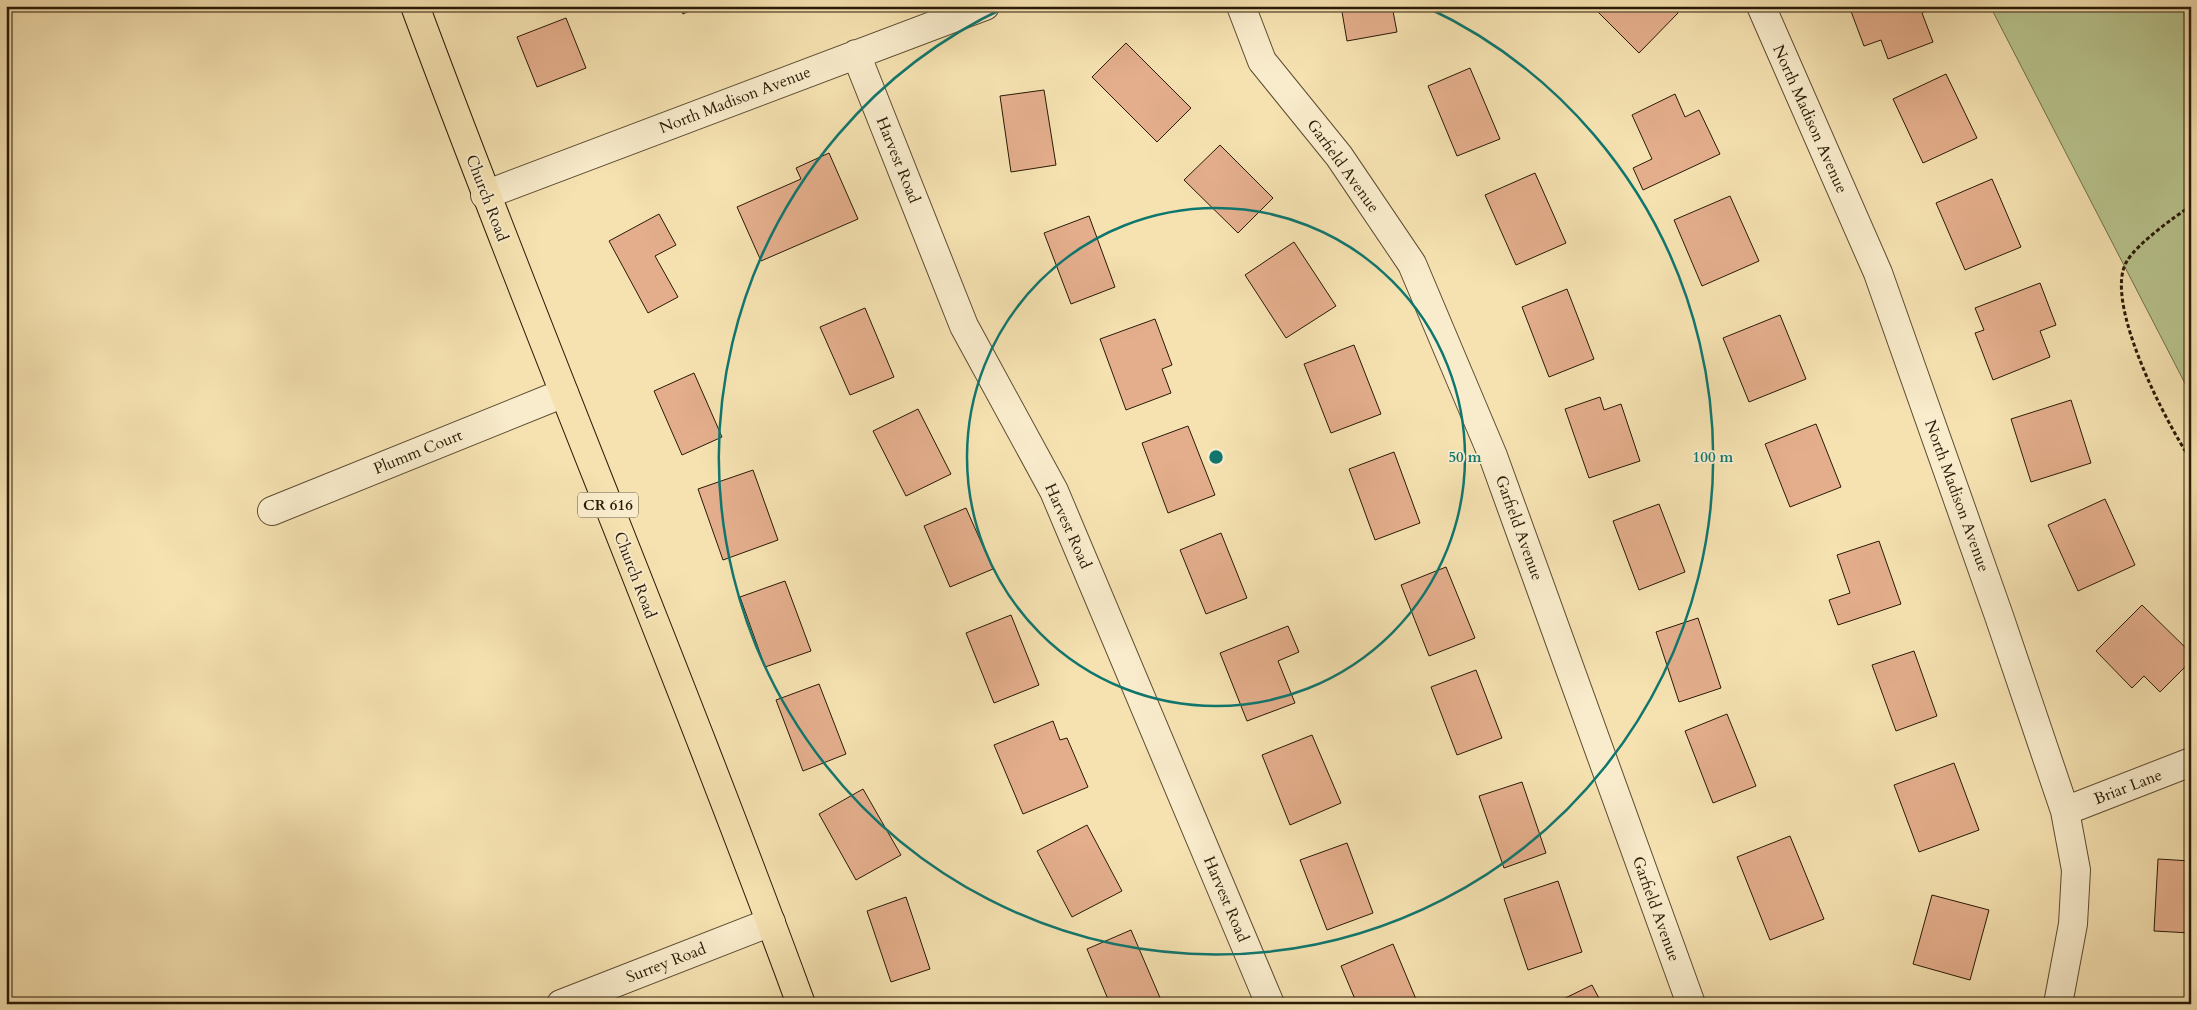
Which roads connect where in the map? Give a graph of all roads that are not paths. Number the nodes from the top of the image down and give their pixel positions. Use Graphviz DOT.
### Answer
graph roads {
  1 [pos="415,6"];
  2 [pos="985,6"];
  3 [pos="1241,6"];
  4 [pos="1761,6"];
  5 [pos="856,54"];
  6 [pos="485,195"];
  7 [pos="564,393"];
  8 [pos="272,511"];
  9 [pos="2191,762"];
  10 [pos="2066,811"];
  11 [pos="771,922"];
  12 [pos="561,1004"];
  13 [pos="801,1004"];
  14 [pos="1270,1004"];
  15 [pos="1691,1004"];
  16 [pos="2058,1004"];
  1 -- 6 [label="main road, Church Road / CR 616"];
  2 -- 5 [label="street, North Madison Avenue"];
  3 -- 15 [label="street, Garfield Avenue"];
  4 -- 10 [label="street, North Madison Avenue"];
  5 -- 6 [label="street, North Madison Avenue"];
  5 -- 14 [label="street, Harvest Road"];
  6 -- 7 [label="main road, Church Road / CR 616"];
  7 -- 8 [label="street, Plumm Court"];
  7 -- 11 [label="main road, Church Road / CR 616"];
  9 -- 10 [label="street, Briar Lane"];
  10 -- 16 [label="street, North Madison Avenue"];
  11 -- 12 [label="street, Surrey Road"];
  11 -- 13 [label="main road, Church Road / CR 616"];
}
